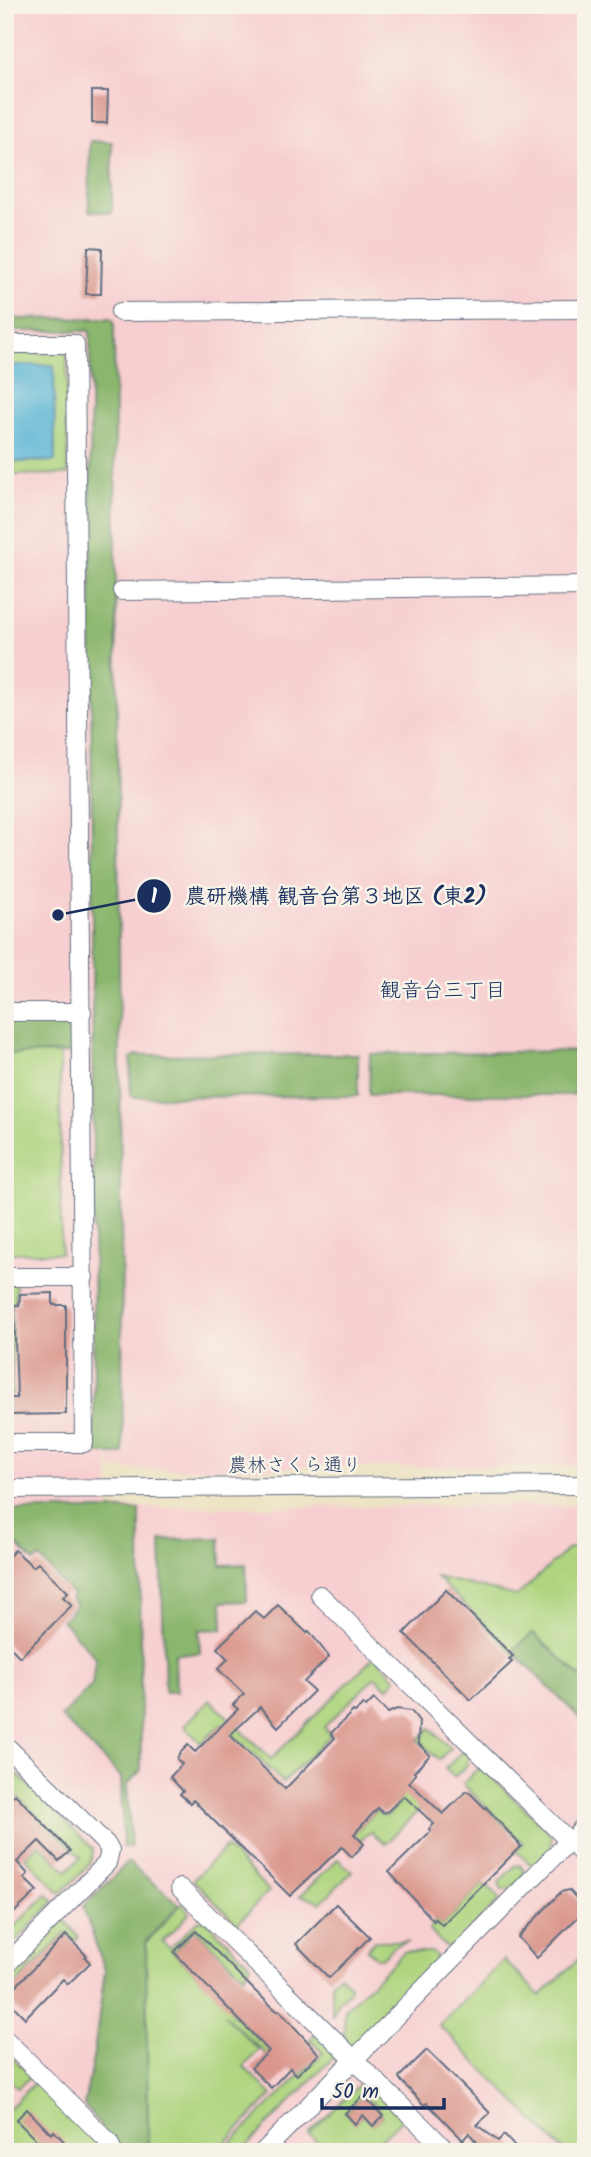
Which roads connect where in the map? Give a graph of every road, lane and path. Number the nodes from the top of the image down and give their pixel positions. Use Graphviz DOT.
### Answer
graph roads {
  1 [pos="586,309"];
  2 [pos="120,312"];
  3 [pos="5,344"];
  4 [pos="586,586"];
  5 [pos="122,591"];
  6 [pos="5,1012"];
  7 [pos="82,1012"];
  8 [pos="5,1276"];
  9 [pos="84,1277"];
  10 [pos="5,1443"];
  11 [pos="586,1485"];
  12 [pos="5,1489"];
  13 [pos="320,1595"];
  14 [pos="6,1749"];
  15 [pos="586,1824"];
  16 [pos="573,1842"];
  17 [pos="586,1859"];
  18 [pos="180,1888"];
  19 [pos="5,1966"];
  20 [pos="5,2039"];
  21 [pos="355,2060"];
  22 [pos="113,2152"];
  23 [pos="262,2152"];
  24 [pos="448,2152"];
  1 -- 2 [label="street"];
  3 -- 7 [label="street"];
  4 -- 5 [label="street"];
  6 -- 7 [label="street"];
  7 -- 9 [label="street"];
  8 -- 9 [label="street"];
  9 -- 10 [label="street"];
  11 -- 12 [label="street, 農林さくら通り"];
  13 -- 16 [label="street"];
  14 -- 19 [label="street"];
  15 -- 16 [label="street"];
  16 -- 17 [label="street"];
  16 -- 21 [label="street"];
  18 -- 21 [label="street"];
  20 -- 22 [label="street"];
  21 -- 23 [label="street"];
  21 -- 24 [label="street"];
}
